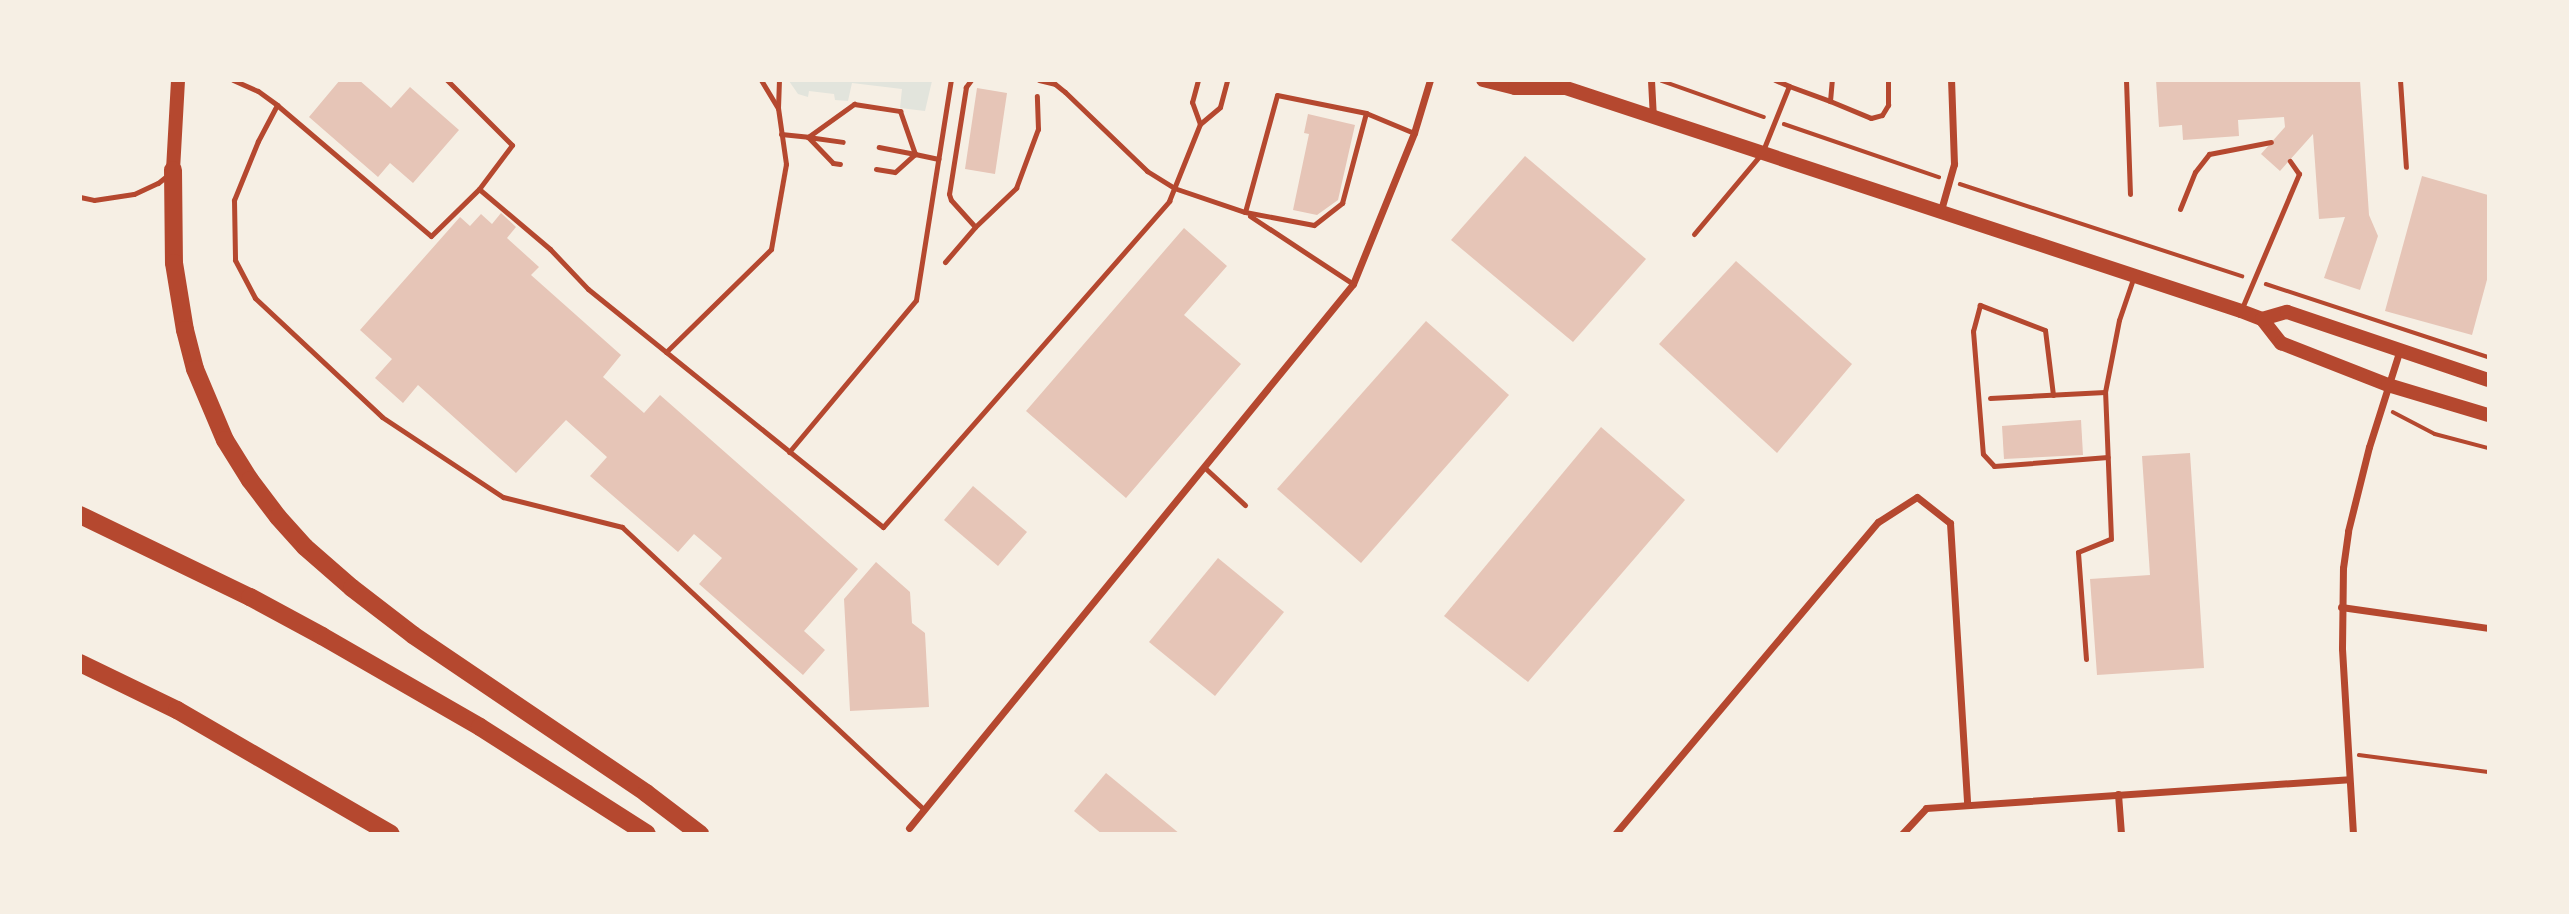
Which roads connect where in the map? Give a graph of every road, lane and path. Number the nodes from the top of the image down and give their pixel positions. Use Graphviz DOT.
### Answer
graph roads {
  1 [pos="178,80"];
  2 [pos="233,80"];
  3 [pos="447,80"];
  4 [pos="761,80"];
  5 [pos="779,80"];
  6 [pos="951,80"];
  7 [pos="971,80"];
  8 [pos="1039,80"];
  9 [pos="1198,80"];
  10 [pos="1227,80"];
  11 [pos="1430,80"];
  12 [pos="1483,80"];
  13 [pos="1651,80"];
  14 [pos="1660,80"];
  15 [pos="1775,80"];
  16 [pos="1832,80"];
  17 [pos="1888,80"];
  18 [pos="1951,80"];
  19 [pos="2126,80"];
  20 [pos="2400,80"];
  21 [pos="1560,84"];
  22 [pos="1790,86"];
  23 [pos="1037,96"];
  24 [pos="1830,101"];
  25 [pos="278,105"];
  26 [pos="778,108"];
  27 [pos="1366,113"];
  28 [pos="1653,117"];
  29 [pos="1777,121"];
  30 [pos="1200,124"];
  31 [pos="1414,133"];
  32 [pos="781,134"];
  33 [pos="808,138"];
  34 [pos="843,142"];
  35 [pos="2271,142"];
  36 [pos="879,147"];
  37 [pos="1762,153"];
  38 [pos="915,154"];
  39 [pos="937,159"];
  40 [pos="2290,161"];
  41 [pos="840,164"];
  42 [pos="2406,167"];
  43 [pos="876,169"];
  44 [pos="173,170"];
  45 [pos="1951,181"];
  46 [pos="1174,188"];
  47 [pos="479,189"];
  48 [pos="2130,194"];
  49 [pos="80,197"];
  50 [pos="2180,209"];
  51 [pos="1941,210"];
  52 [pos="1245,212"];
  53 [pos="975,227"];
  54 [pos="1694,234"];
  55 [pos="945,262"];
  56 [pos="2134,276"];
  57 [pos="2254,279"];
  58 [pos="1353,284"];
  59 [pos="2241,311"];
  60 [pos="2262,319"];
  61 [pos="2400,349"];
  62 [pos="666,352"];
  63 [pos="2488,357"];
  64 [pos="2488,380"];
  65 [pos="2388,385"];
  66 [pos="2105,392"];
  67 [pos="2053,395"];
  68 [pos="1990,398"];
  69 [pos="2381,408"];
  70 [pos="2488,415"];
  71 [pos="2488,447"];
  72 [pos="789,452"];
  73 [pos="2108,457"];
  74 [pos="1204,467"];
  75 [pos="1245,505"];
  76 [pos="80,515"];
  77 [pos="2341,607"];
  78 [pos="2488,628"];
  79 [pos="2086,659"];
  80 [pos="80,663"];
  81 [pos="2347,753"];
  82 [pos="2488,772"];
  83 [pos="2349,779"];
  84 [pos="2118,794"];
  85 [pos="1967,804"];
  86 [pos="924,810"];
  87 [pos="909,828"];
  88 [pos="391,834"];
  89 [pos="647,834"];
  90 [pos="700,834"];
  91 [pos="1615,834"];
  92 [pos="1902,834"];
  93 [pos="2121,834"];
  94 [pos="2353,834"];
  1 -- 44 [label="main road"];
  2 -- 25 [label="lane"];
  3 -- 47 [label="lane"];
  4 -- 26 [label="lane"];
  5 -- 26 [label="lane"];
  6 -- 39 [label="lane"];
  7 -- 53 [label="lane"];
  8 -- 46 [label="lane"];
  9 -- 30 [label="lane"];
  10 -- 30 [label="lane"];
  11 -- 31 [label="street"];
  12 -- 21 [label="main road"];
  13 -- 28 [label="street"];
  14 -- 29 [label="path"];
  15 -- 22 [label="lane"];
  16 -- 24 [label="lane"];
  17 -- 24 [label="lane"];
  18 -- 45 [label="street"];
  19 -- 48 [label="lane"];
  20 -- 42 [label="lane"];
  21 -- 28 [label="main road"];
  22 -- 24 [label="lane"];
  22 -- 29 [label="lane"];
  23 -- 53 [label="lane"];
  25 -- 47 [label="lane"];
  25 -- 86 [label="lane"];
  26 -- 32 [label="lane"];
  27 -- 31 [label="lane"];
  27 -- 52 [label="lane"];
  27 -- 52 [label="lane"];
  28 -- 37 [label="main road"];
  29 -- 37 [label="lane"];
  29 -- 45 [label="path"];
  30 -- 46 [label="lane"];
  31 -- 58 [label="street"];
  32 -- 33 [label="lane"];
  32 -- 62 [label="lane"];
  33 -- 34 [label="lane"];
  33 -- 38 [label="lane"];
  33 -- 41 [label="lane"];
  35 -- 50 [label="lane"];
  36 -- 38 [label="lane"];
  37 -- 51 [label="main road"];
  37 -- 54 [label="lane"];
  38 -- 39 [label="lane"];
  38 -- 43 [label="lane"];
  39 -- 72 [label="lane"];
  40 -- 57 [label="lane"];
  44 -- 49 [label="lane"];
  44 -- 90 [label="highway"];
  45 -- 51 [label="street"];
  45 -- 57 [label="path"];
  46 -- 52 [label="lane"];
  46 -- 72 [label="lane"];
  47 -- 62 [label="lane"];
  51 -- 56 [label="main road"];
  52 -- 58 [label="lane"];
  53 -- 55 [label="lane"];
  56 -- 59 [label="main road"];
  56 -- 66 [label="lane"];
  57 -- 59 [label="lane"];
  57 -- 63 [label="path"];
  58 -- 74 [label="street"];
  59 -- 60 [label="main road"];
  60 -- 61 [label="main road"];
  60 -- 65 [label="main road"];
  61 -- 64 [label="main road"];
  61 -- 65 [label="street"];
  62 -- 72 [label="lane"];
  65 -- 69 [label="street"];
  65 -- 70 [label="main road"];
  66 -- 67 [label="lane"];
  66 -- 73 [label="lane"];
  67 -- 68 [label="lane"];
  67 -- 73 [label="lane"];
  69 -- 71 [label="path"];
  69 -- 77 [label="street"];
  73 -- 79 [label="lane"];
  74 -- 75 [label="lane"];
  74 -- 86 [label="street"];
  76 -- 89 [label="highway"];
  77 -- 78 [label="street"];
  77 -- 81 [label="street"];
  80 -- 88 [label="highway"];
  81 -- 82 [label="path"];
  81 -- 83 [label="street"];
  83 -- 84 [label="street"];
  83 -- 94 [label="street"];
  84 -- 85 [label="street"];
  84 -- 93 [label="street"];
  85 -- 91 [label="street"];
  85 -- 92 [label="street"];
  86 -- 87 [label="street"];
}
